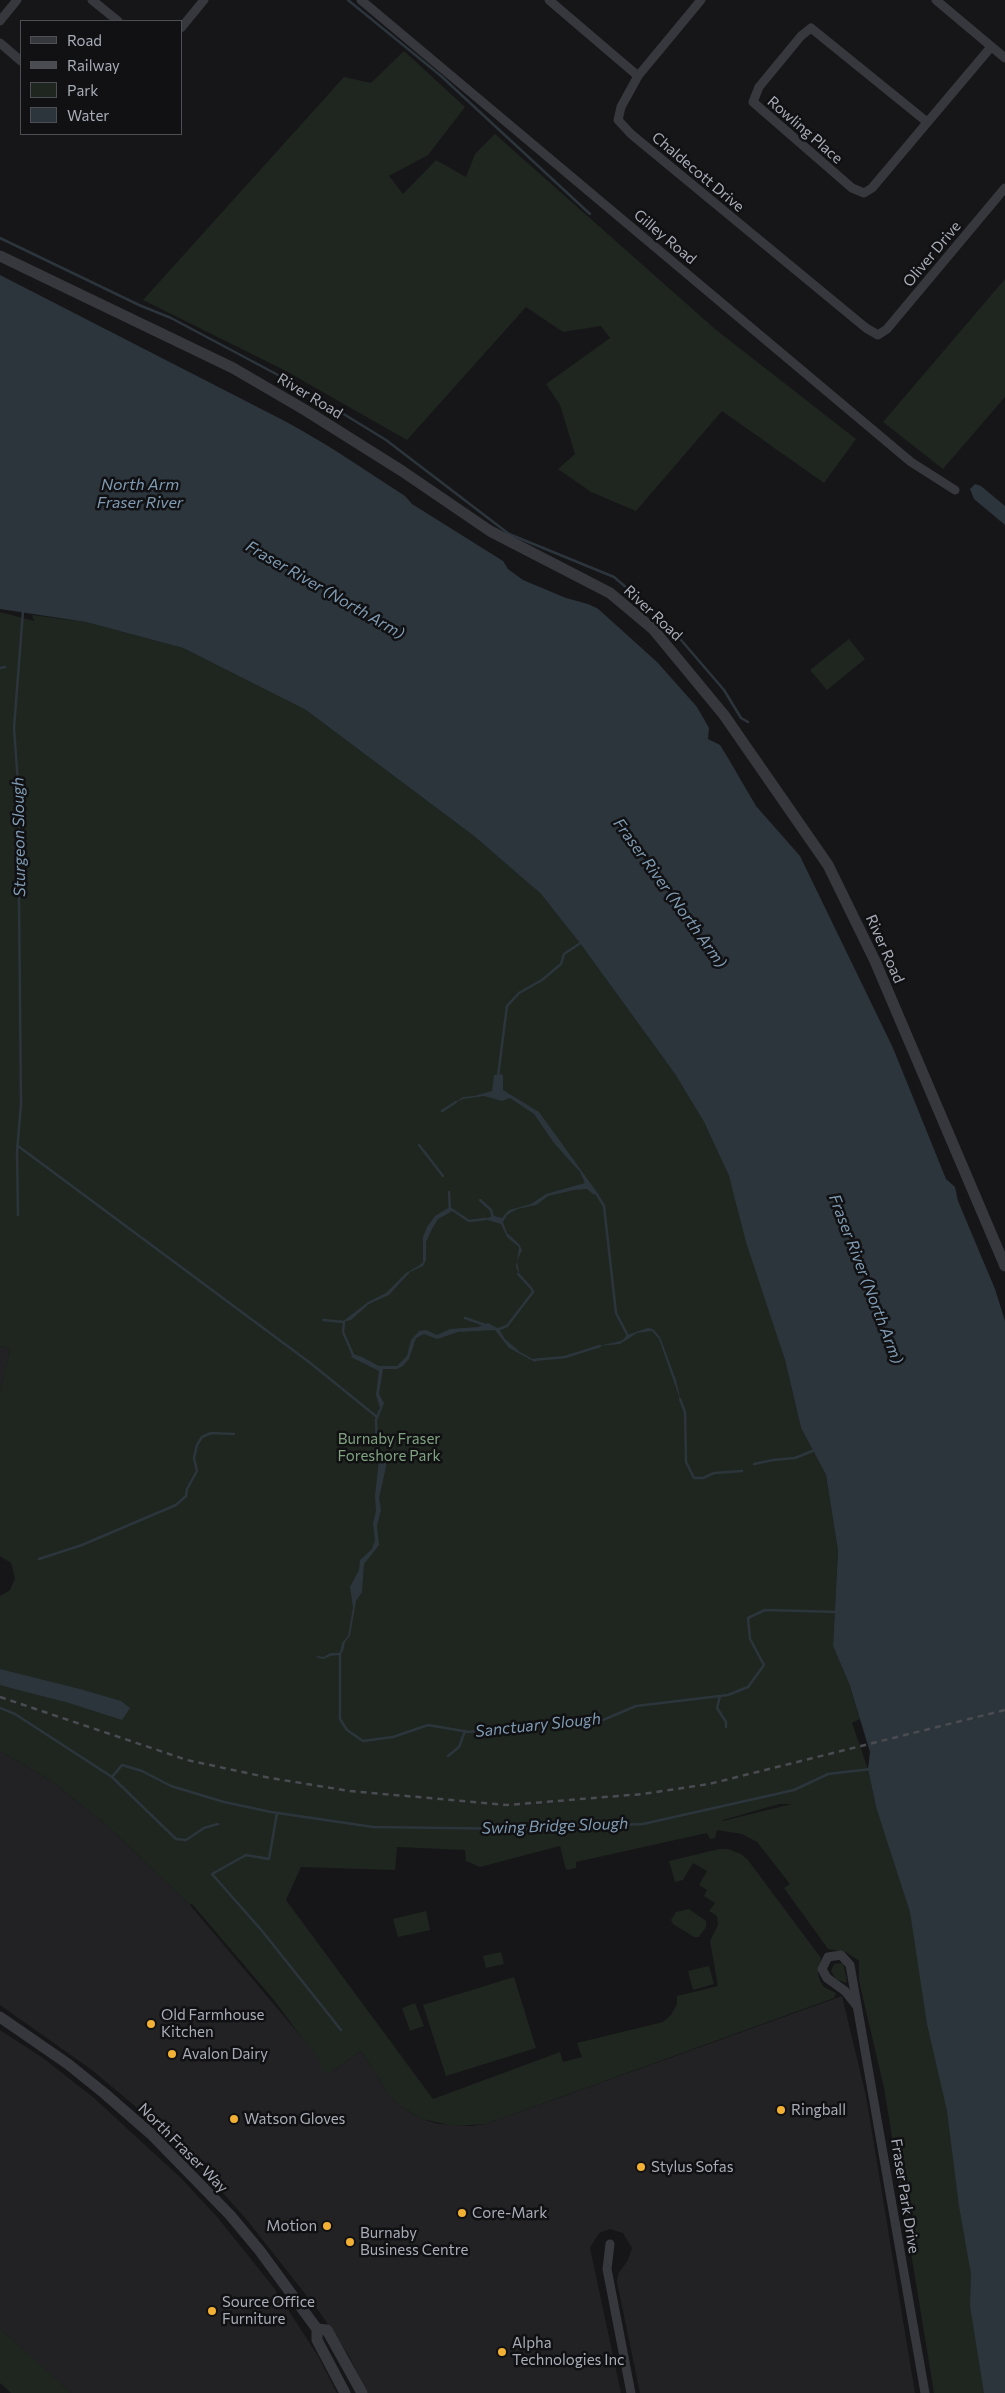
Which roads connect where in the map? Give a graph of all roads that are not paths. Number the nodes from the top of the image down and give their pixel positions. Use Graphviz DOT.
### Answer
graph roads {
  1 [pos="17,0"];
  2 [pos="92,0"];
  3 [pos="204,0"];
  4 [pos="361,0"];
  5 [pos="548,0"];
  6 [pos="701,0"];
  7 [pos="936,0"];
  8 [pos="117,20"];
  9 [pos="0,21"];
  10 [pos="182,27"];
  11 [pos="0,43"];
  12 [pos="991,47"];
  13 [pos="1005,58"];
  14 [pos="20,60"];
  15 [pos="638,76"];
  16 [pos="927,122"];
  17 [pos="1005,188"];
  18 [pos="0,256"];
  19 [pos="878,335"];
  20 [pos="954,490"];
  21 [pos="1005,1266"];
  22 [pos="856,2005"];
  23 [pos="0,2017"];
  24 [pos="610,2244"];
  25 [pos="317,2328"];
  26 [pos="345,2393"];
  27 [pos="362,2393"];
  28 [pos="631,2393"];
  29 [pos="925,2393"];
  1 -- 9 [label="street"];
  2 -- 8 [label="street"];
  3 -- 10 [label="street"];
  4 -- 20 [label="street, Gilley Road"];
  5 -- 15 [label="street"];
  6 -- 15 [label="street, Chaldecott Drive"];
  7 -- 12 [label="street"];
  11 -- 14 [label="street"];
  12 -- 13 [label="street"];
  12 -- 16 [label="street, Rowling Place"];
  15 -- 19 [label="street, Chaldecott Drive"];
  16 -- 16 [label="street, Rowling Place"];
  17 -- 19 [label="street, Oliver Drive"];
  18 -- 21 [label="street, River Road"];
  22 -- 22 [label="street, Fraser Park Drive"];
  22 -- 29 [label="street, Fraser Park Drive"];
  23 -- 25 [label="street, North Fraser Way"];
  24 -- 28 [label="street"];
  25 -- 26 [label="street, North Fraser Way"];
  25 -- 27 [label="street, North Fraser Way"];
}
